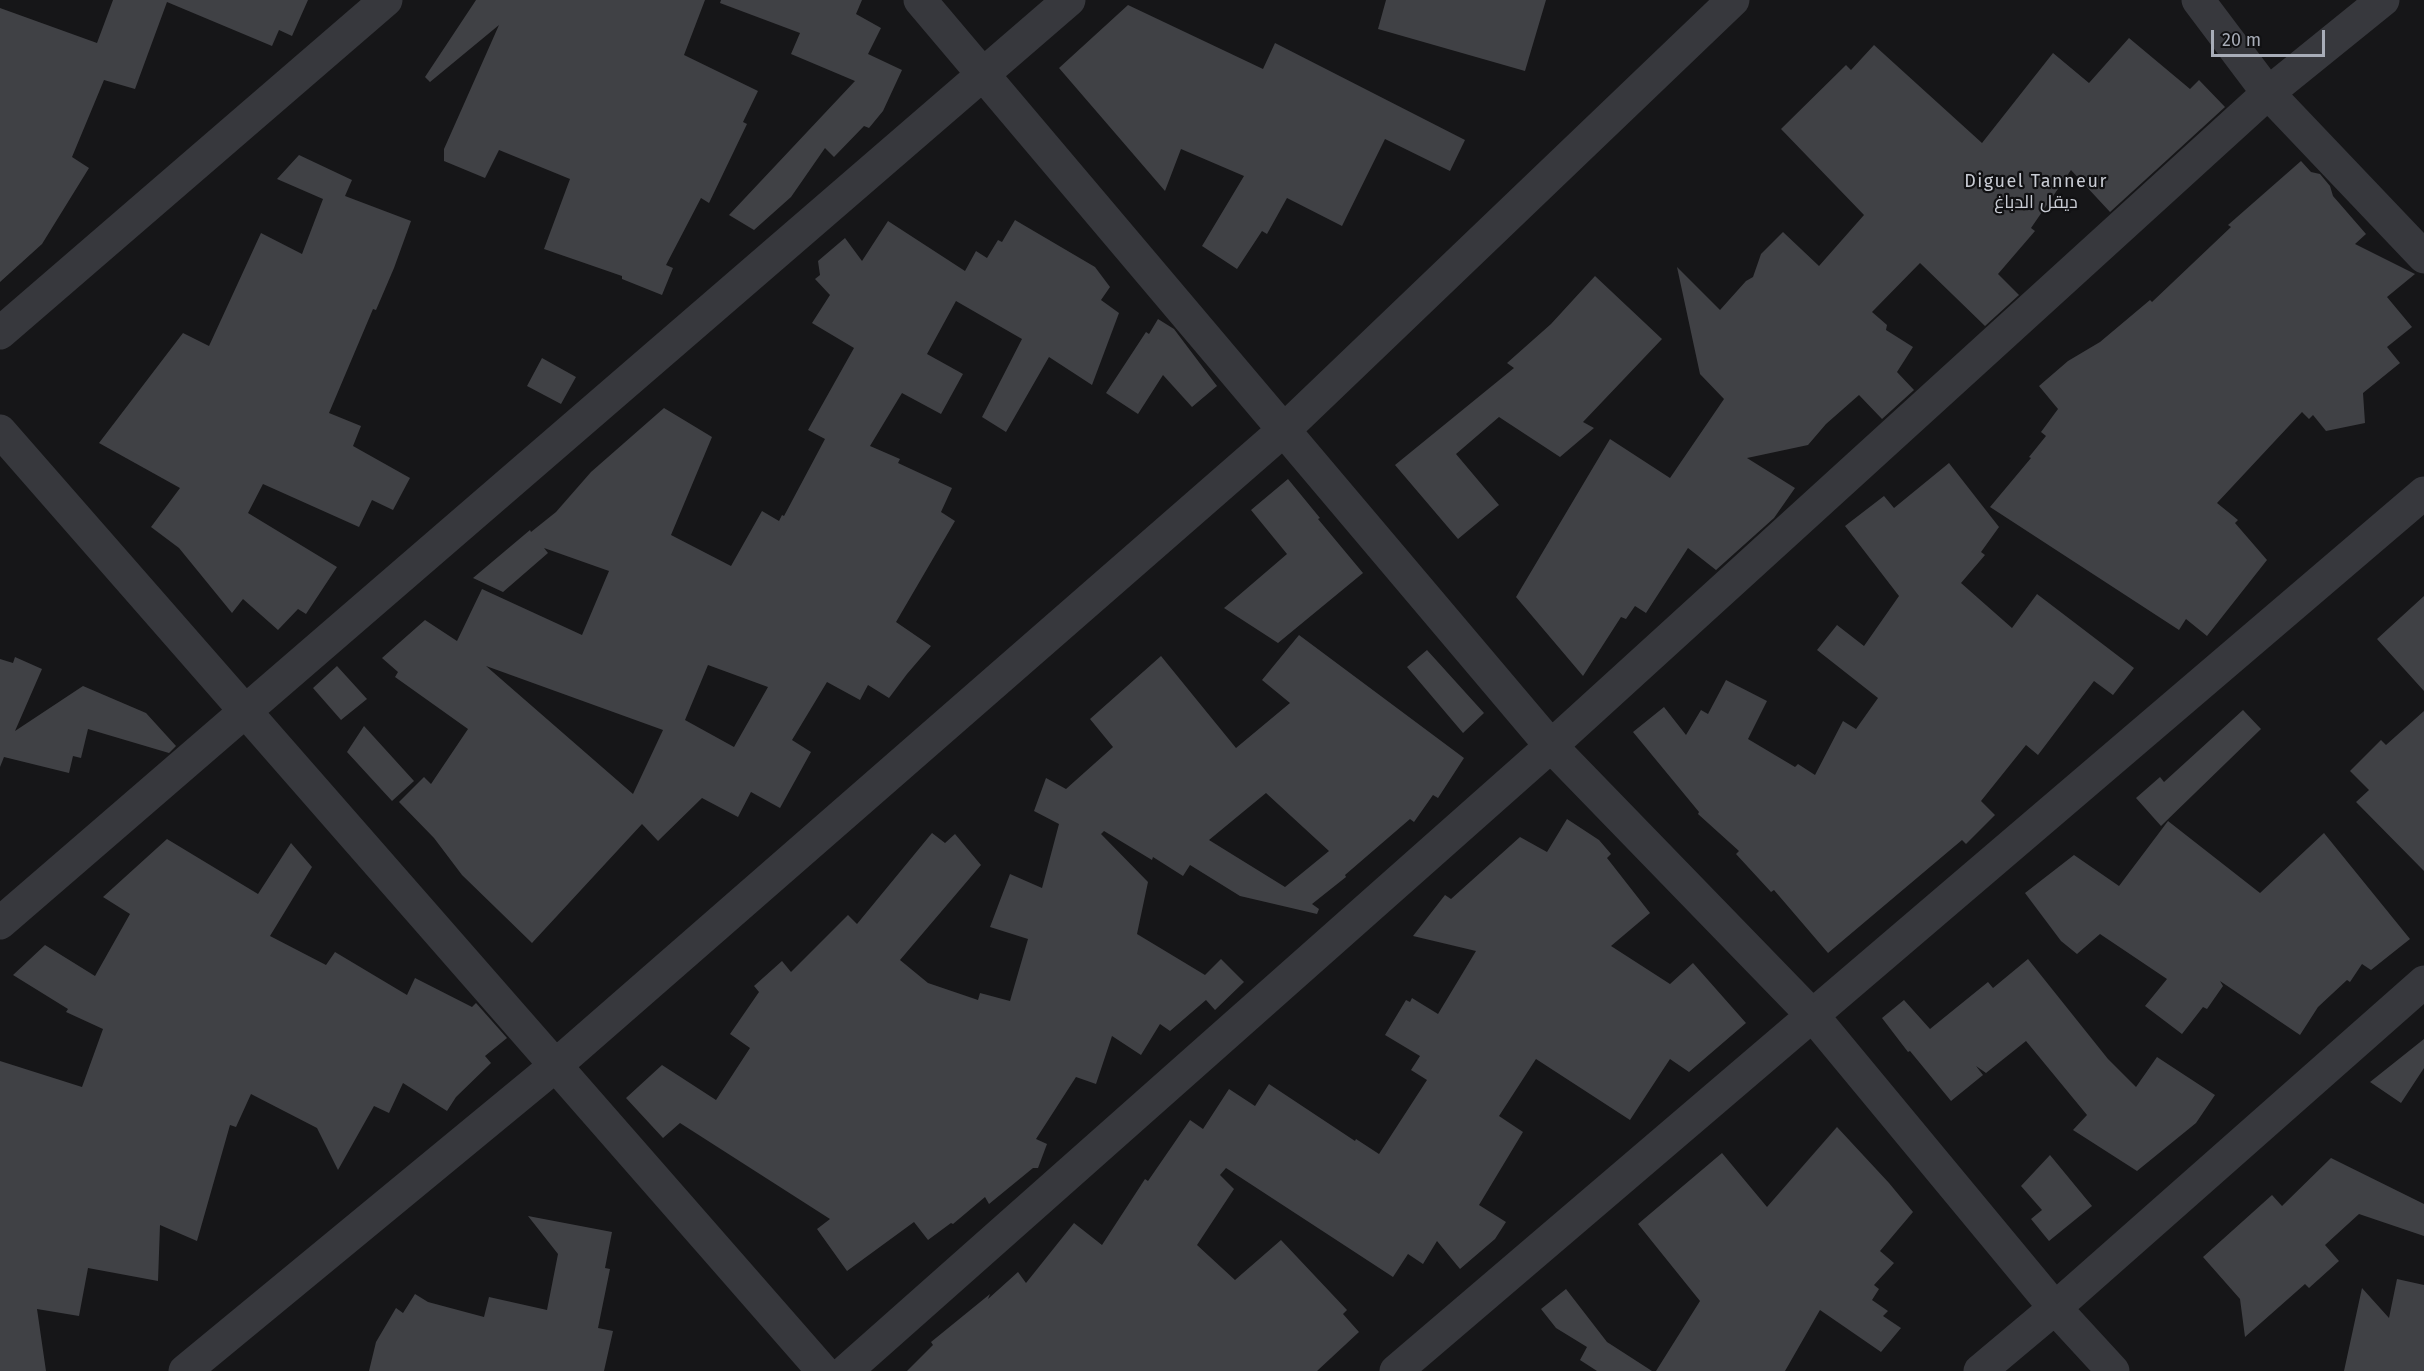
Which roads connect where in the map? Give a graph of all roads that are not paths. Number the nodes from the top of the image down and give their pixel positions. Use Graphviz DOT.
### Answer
graph roads {
  1 [pos="386,0"];
  2 [pos="920,0"];
  3 [pos="1069,0"];
  4 [pos="1733,0"];
  5 [pos="2198,0"];
  6 [pos="2383,0"];
  7 [pos="983,75"];
  8 [pos="2268,93"];
  9 [pos="2424,256"];
  10 [pos="0,333"];
  11 [pos="1285,429"];
  12 [pos="0,431"];
  13 [pos="2424,493"];
  14 [pos="245,711"];
  15 [pos="1551,746"];
  16 [pos="0,923"];
  17 [pos="2424,982"];
  18 [pos="1813,1016"];
  19 [pos="555,1066"];
  20 [pos="2055,1308"];
  21 [pos="185,1371"];
  22 [pos="823,1371"];
  23 [pos="846,1371"];
  24 [pos="1396,1371"];
  25 [pos="1980,1371"];
  26 [pos="2113,1371"];
  1 -- 10 [label="street"];
  2 -- 7 [label="street"];
  3 -- 7 [label="street"];
  4 -- 11 [label="street"];
  5 -- 8 [label="street"];
  6 -- 8 [label="street"];
  7 -- 11 [label="street"];
  7 -- 14 [label="street"];
  8 -- 9 [label="street"];
  8 -- 15 [label="street"];
  11 -- 15 [label="street"];
  11 -- 19 [label="street"];
  12 -- 14 [label="street"];
  13 -- 18 [label="street"];
  14 -- 16 [label="street"];
  14 -- 19 [label="street"];
  15 -- 18 [label="street"];
  15 -- 23 [label="street"];
  17 -- 20 [label="street"];
  18 -- 20 [label="street"];
  18 -- 24 [label="street"];
  19 -- 21 [label="street"];
  19 -- 22 [label="street"];
  20 -- 25 [label="street"];
  20 -- 26 [label="street"];
}
